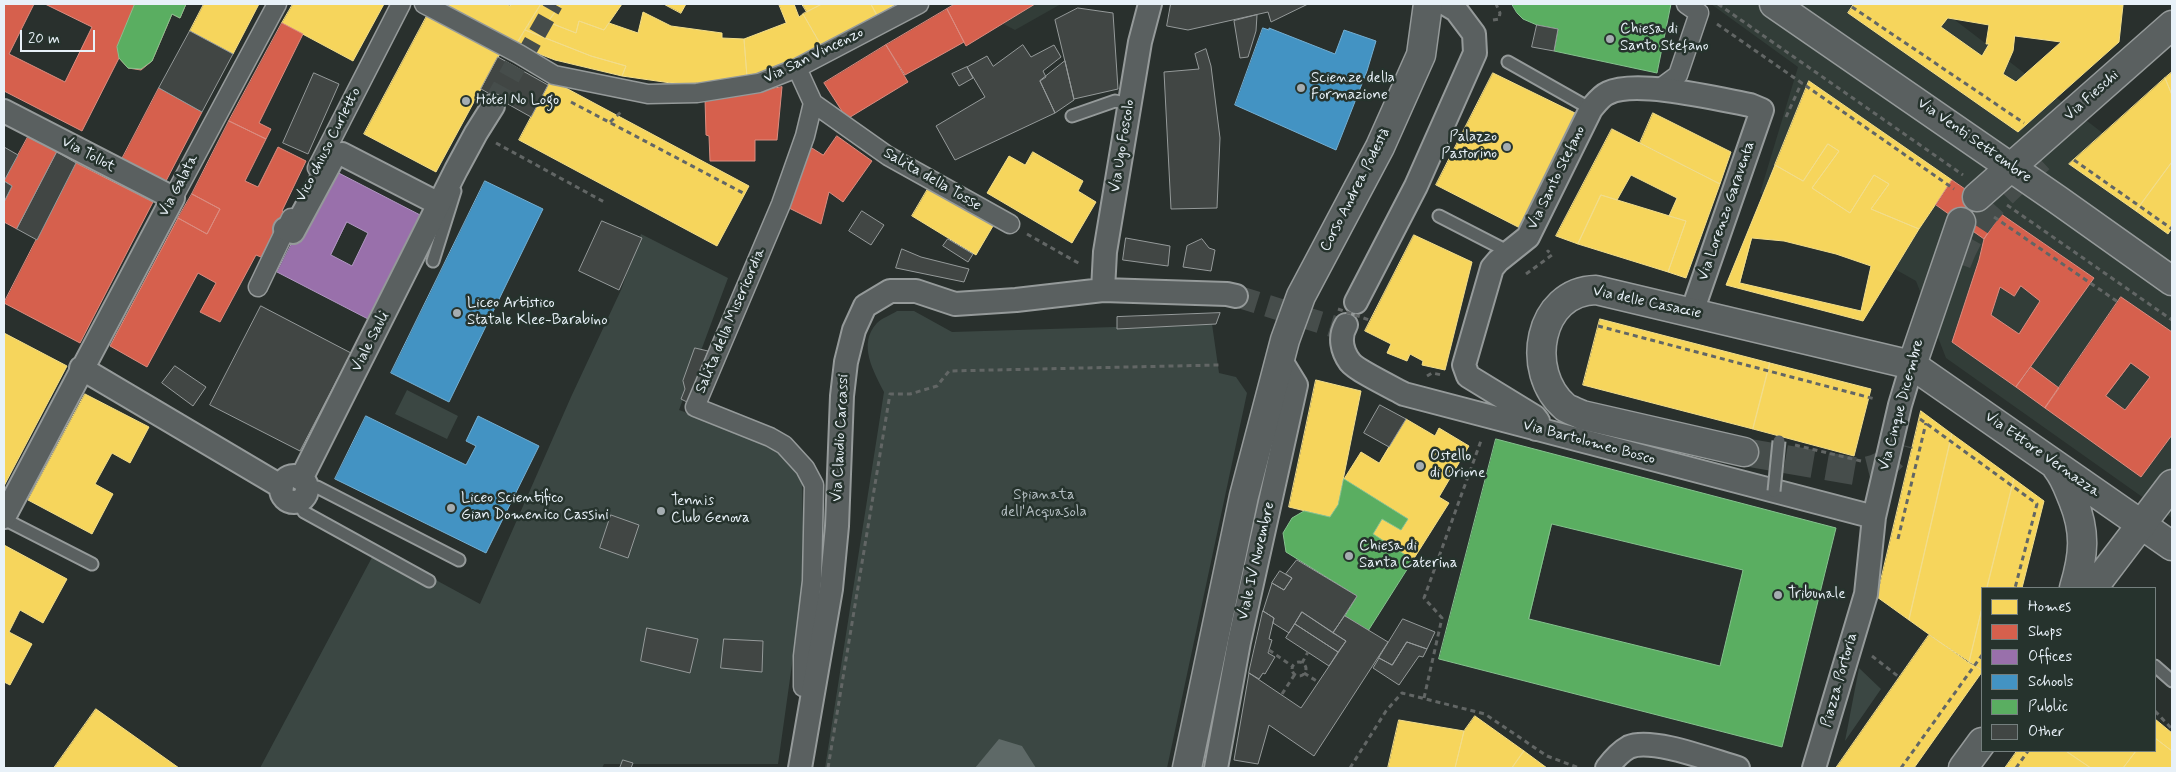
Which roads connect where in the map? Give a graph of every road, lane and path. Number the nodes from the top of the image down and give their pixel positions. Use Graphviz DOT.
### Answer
graph roads {
  1 [pos="277,4"];
  2 [pos="401,4"];
  3 [pos="424,4"];
  4 [pos="919,4"];
  5 [pos="1150,4"];
  6 [pos="1428,4"];
  7 [pos="1446,4"];
  8 [pos="1496,4"];
  9 [pos="1717,4"];
  10 [pos="1774,4"];
  11 [pos="1852,7"];
  12 [pos="1693,8"];
  13 [pos="1499,20"];
  14 [pos="2172,25"];
  15 [pos="1508,62"];
  16 [pos="797,68"];
  17 [pos="1659,89"];
  18 [pos="570,101"];
  19 [pos="813,102"];
  20 [pos="1131,104"];
  21 [pos="493,106"];
  22 [pos="1591,108"];
  23 [pos="624,110"];
  24 [pos="4,111"];
  25 [pos="1072,116"];
  26 [pos="610,122"];
  27 [pos="2026,124"];
  28 [pos="476,132"];
  29 [pos="2074,160"];
  30 [pos="2011,167"];
  31 [pos="456,170"];
  32 [pos="1949,185"];
  33 [pos="745,194"];
  34 [pos="1981,194"];
  35 [pos="173,198"];
  36 [pos="606,203"];
  37 [pos="439,204"];
  38 [pos="1439,216"];
  39 [pos="1997,219"];
  40 [pos="1961,222"];
  41 [pos="1010,224"];
  42 [pos="285,229"];
  43 [pos="2172,229"];
  44 [pos="1509,252"];
  45 [pos="433,261"];
  46 [pos="1081,264"];
  47 [pos="2172,281"];
  48 [pos="258,286"];
  49 [pos="1103,290"];
  50 [pos="1236,296"];
  51 [pos="2118,302"];
  52 [pos="1692,312"];
  53 [pos="2172,320"];
  54 [pos="1598,326"];
  55 [pos="1285,334"];
  56 [pos="1219,365"];
  57 [pos="1912,365"];
  58 [pos="81,368"];
  59 [pos="1875,398"];
  60 [pos="1488,416"];
  61 [pos="1919,418"];
  62 [pos="1926,423"];
  63 [pos="1545,431"];
  64 [pos="1780,441"];
  65 [pos="1744,452"];
  66 [pos="1853,460"];
  67 [pos="1861,461"];
  68 [pos="2051,462"];
  69 [pos="2172,484"];
  70 [pos="297,488"];
  71 [pos="1774,491"];
  72 [pos="5,513"];
  73 [pos="1874,517"];
  74 [pos="2142,524"];
  75 [pos="1896,545"];
  76 [pos="2172,546"];
  77 [pos="459,560"];
  78 [pos="92,564"];
  79 [pos="430,581"];
  80 [pos="2015,587"];
  81 [pos="2074,587"];
  82 [pos="2094,587"];
  83 [pos="1866,594"];
  84 [pos="1269,650"];
  85 [pos="1308,652"];
  86 [pos="1866,652"];
  87 [pos="1981,656"];
  88 [pos="1302,663"];
  89 [pos="1292,666"];
  90 [pos="2156,667"];
  91 [pos="1304,673"];
  92 [pos="1295,674"];
  93 [pos="1899,678"];
  94 [pos="2172,681"];
  95 [pos="1318,682"];
  96 [pos="803,688"];
  97 [pos="1282,694"];
  98 [pos="1424,698"];
  99 [pos="2156,712"];
  100 [pos="2172,729"];
  101 [pos="1981,743"];
  102 [pos="2027,752"];
  103 [pos="800,768"];
  104 [pos="828,768"];
  105 [pos="1187,768"];
  106 [pos="1216,768"];
  107 [pos="1350,768"];
  108 [pos="1579,768"];
  109 [pos="1607,768"];
  110 [pos="1738,768"];
  111 [pos="1815,768"];
  112 [pos="1901,768"];
  113 [pos="1963,768"];
  114 [pos="2016,768"];
  1 -- 35 [label="street, Via Galata"];
  2 -- 42 [label="street, Vico chiuso Curletto"];
  3 -- 16 [label="street, Via San Vincenzo"];
  4 -- 16 [label="street, Via San Vincenzo"];
  5 -- 20 [label="street, Via Ugo Foscolo"];
  6 -- 55 [label="street, Corso Andrea Podestà"];
  7 -- 60 [label="street, Via Bartolomeo Bosco"];
  8 -- 13 [label="path"];
  9 -- 34 [label="path"];
  10 -- 30 [label="street, Via Venti Settembre"];
  11 -- 27 [label="path"];
  12 -- 17 [label="street"];
  12 -- 32 [label="path"];
  14 -- 30 [label="street, Via Fieschi"];
  15 -- 22 [label="lane"];
  16 -- 19 [label="street, Salita della Tosse"];
  17 -- 22 [label="street"];
  17 -- 52 [label="street, Via Lorenzo Garaventa"];
  18 -- 26 [label="path"];
  19 -- 41 [label="street, Salita della Tosse"];
  19 -- 96 [label="street, Salita della Misericordia"];
  20 -- 25 [label="lane"];
  20 -- 49 [label="street, Via Ugo Foscolo"];
  21 -- 28 [label="street, Viale Sauli"];
  22 -- 44 [label="street, Via Santo Stefano"];
  23 -- 26 [label="path"];
  24 -- 35 [label="street, Via Tollot"];
  26 -- 33 [label="path"];
  28 -- 31 [label="street, Viale Sauli"];
  28 -- 36 [label="path"];
  29 -- 43 [label="path"];
  30 -- 34 [label="street"];
  30 -- 47 [label="street, Via Venti Settembre"];
  31 -- 37 [label="street, Viale Sauli"];
  31 -- 45 [label="lane"];
  34 -- 53 [label="path"];
  35 -- 58 [label="street, Via Galata"];
  37 -- 42 [label="street"];
  37 -- 70 [label="street, Viale Sauli"];
  38 -- 44 [label="lane"];
  39 -- 51 [label="path"];
  40 -- 57 [label="street, Via Cinque Dicembre"];
  41 -- 46 [label="path"];
  42 -- 48 [label="street, Vico chiuso Curletto"];
  44 -- 63 [label="street, Via Santo Stefano"];
  49 -- 50 [label="street, Via Claudio Carcassi"];
  49 -- 103 [label="street, Via Claudio Carcassi"];
  52 -- 57 [label="street, Via delle Casaccie"];
  52 -- 65 [label="street, Via delle Casaccie"];
  54 -- 59 [label="path"];
  55 -- 105 [label="street, Viale IV Novembre"];
  55 -- 106 [label="street, Viale IV Novembre"];
  56 -- 104 [label="path"];
  57 -- 68 [label="street, Via Ettore Vernazza"];
  57 -- 73 [label="street, Via Cinque Dicembre"];
  58 -- 70 [label="street"];
  58 -- 72 [label="street, Via Galata"];
  60 -- 63 [label="street, Via Bartolomeo Bosco"];
  60 -- 98 [label="path"];
  61 -- 62 [label="path"];
  62 -- 75 [label="path, Via Cinque Dicembre"];
  62 -- 80 [label="path"];
  63 -- 71 [label="street, Via Bartolomeo Bosco"];
  64 -- 71 [label="lane, bridge"];
  66 -- 67 [label="path"];
  68 -- 74 [label="street, Via Ettore Vernazza"];
  68 -- 81 [label="street"];
  69 -- 74 [label="street"];
  70 -- 77 [label="lane"];
  70 -- 79 [label="lane"];
  71 -- 73 [label="street, Via Bartolomeo Bosco"];
  72 -- 78 [label="lane, Via Galata"];
  73 -- 83 [label="street, Via Cinque Dicembre"];
  74 -- 76 [label="street, Via Ettore Vernazza"];
  74 -- 82 [label="street"];
  83 -- 111 [label="street, Piazza Portoria"];
  84 -- 89 [label="path"];
  85 -- 88 [label="path"];
  86 -- 93 [label="path"];
  87 -- 112 [label="path"];
  88 -- 89 [label="path"];
  88 -- 91 [label="path"];
  89 -- 92 [label="path"];
  90 -- 94 [label="lane"];
  91 -- 92 [label="path"];
  91 -- 95 [label="path"];
  92 -- 97 [label="path"];
  98 -- 107 [label="path"];
  98 -- 108 [label="path"];
  99 -- 100 [label="path"];
  101 -- 113 [label="street"];
  102 -- 114 [label="path"];
  109 -- 110 [label="street"];
}
